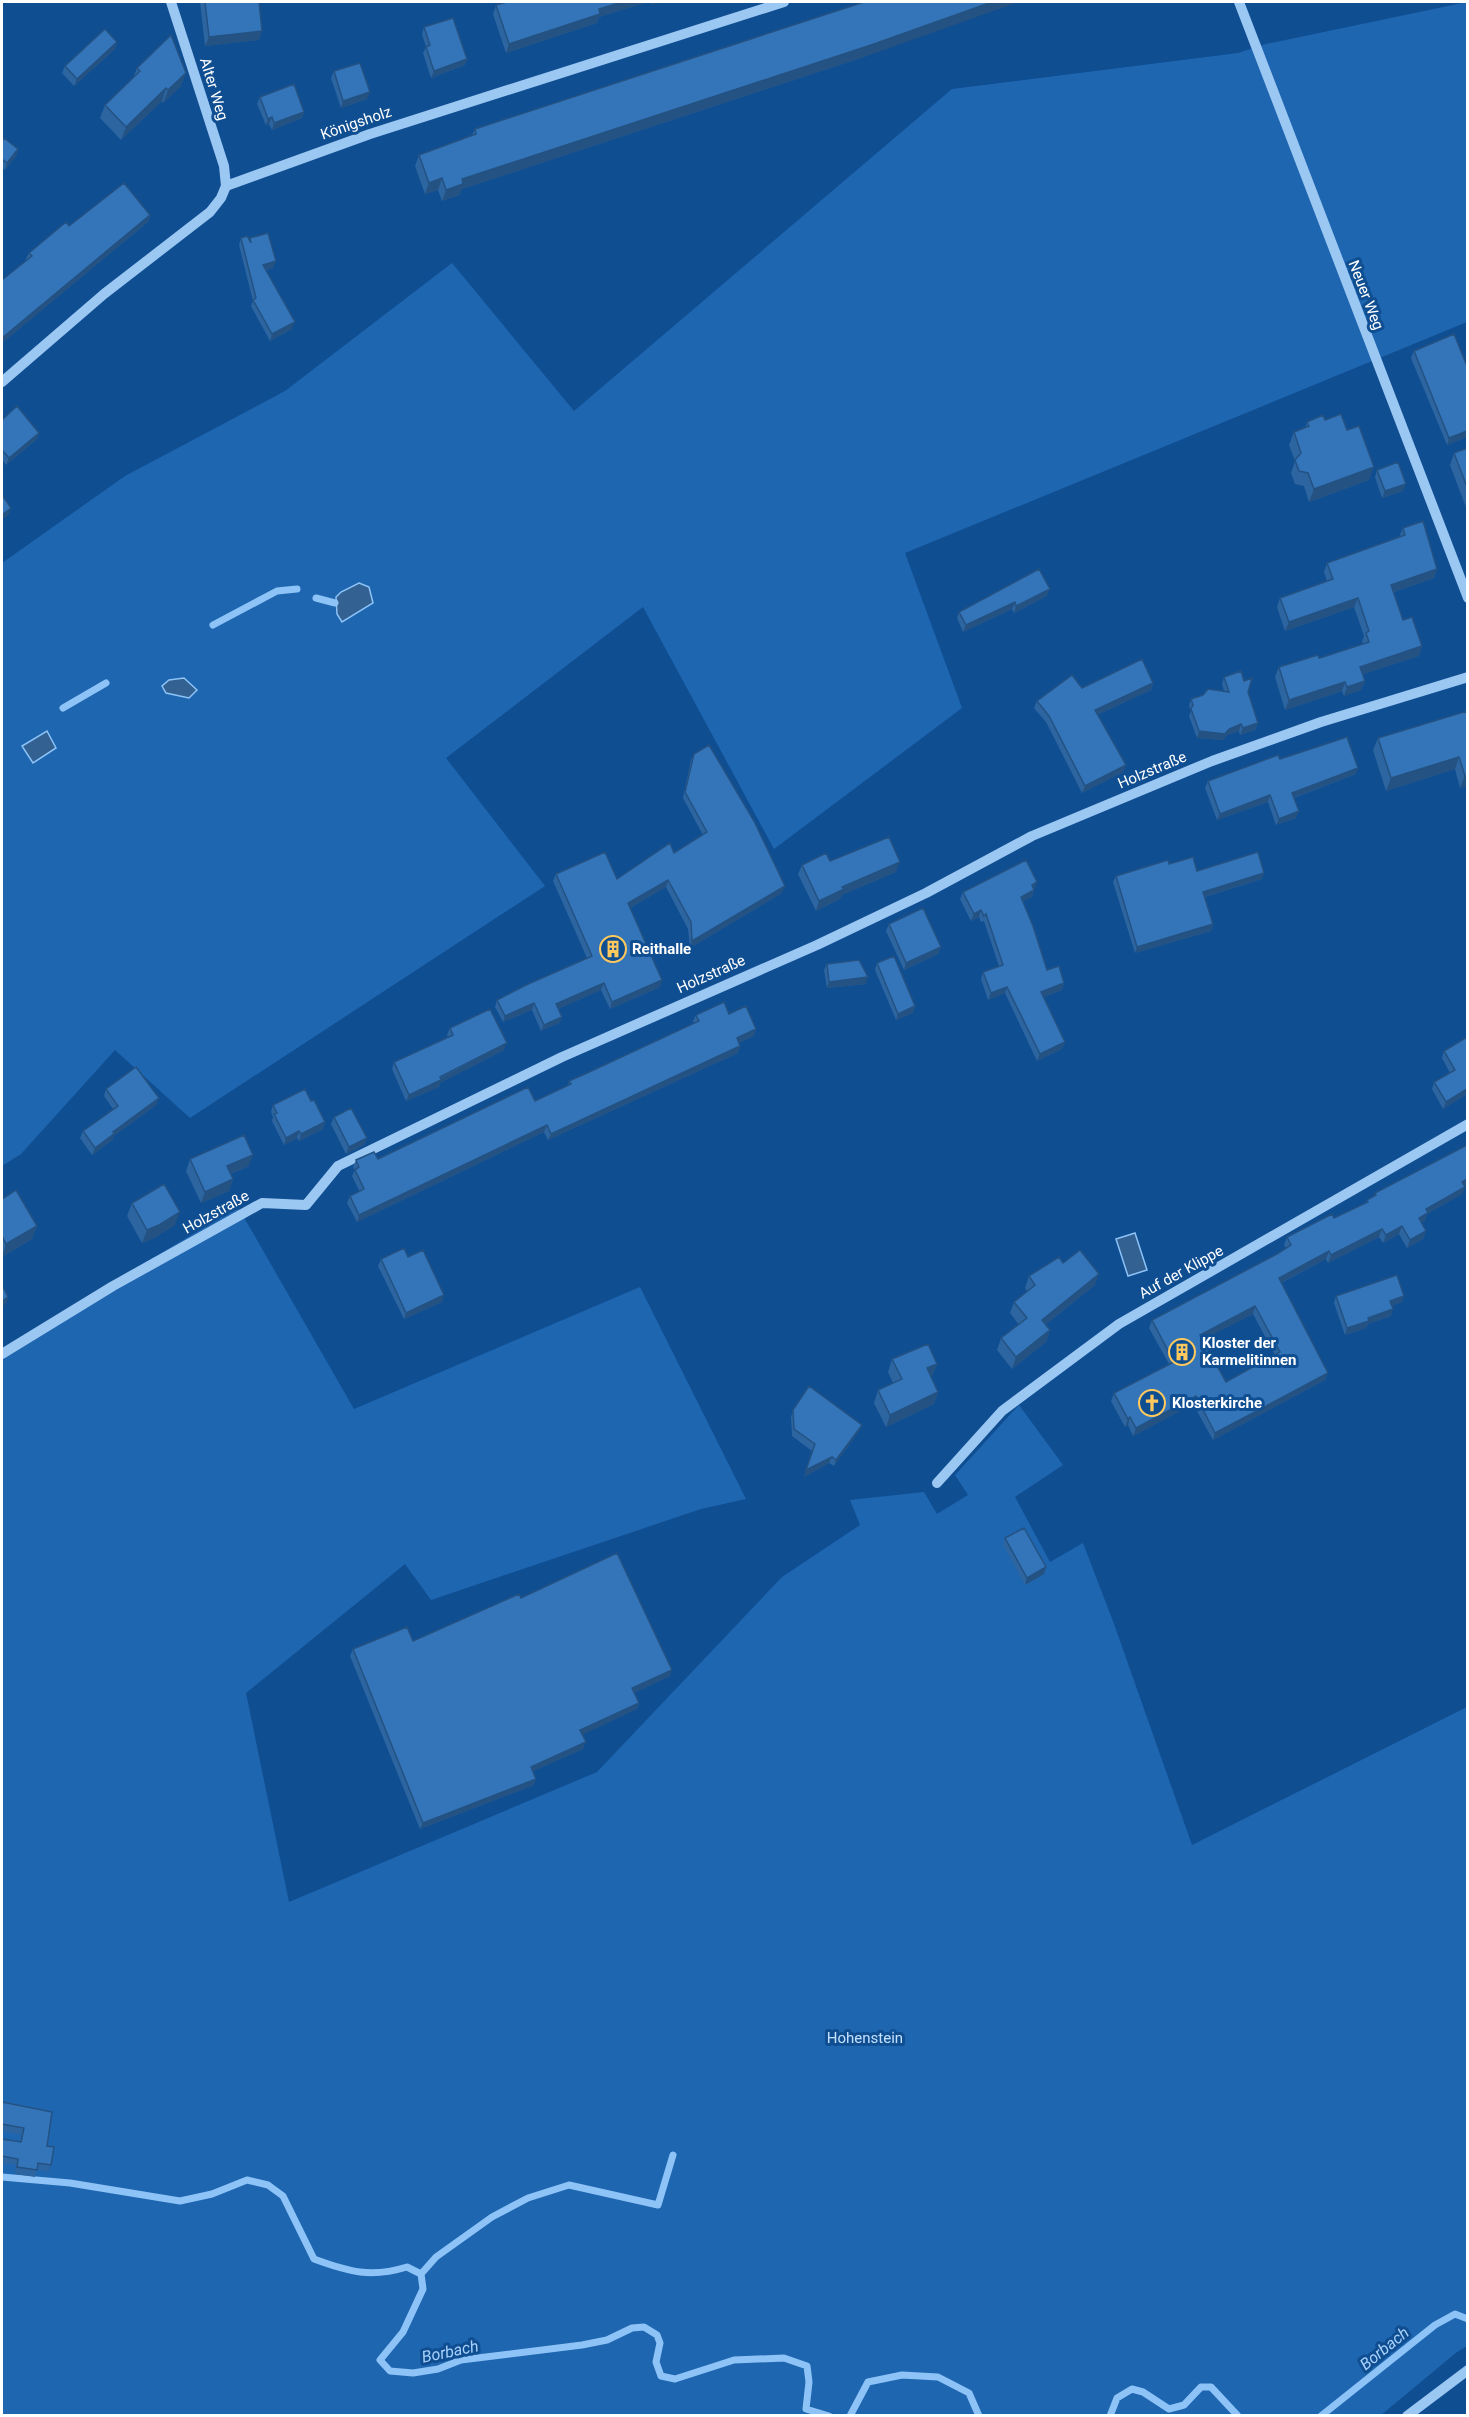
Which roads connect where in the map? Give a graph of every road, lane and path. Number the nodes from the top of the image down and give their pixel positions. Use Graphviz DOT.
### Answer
graph roads {
  1 [pos="171,2"];
  2 [pos="784,2"];
  3 [pos="1239,2"];
  4 [pos="226,186"];
  5 [pos="2,382"];
  6 [pos="1467,598"];
  7 [pos="1467,677"];
  8 [pos="1467,1124"];
  9 [pos="2,1353"];
  10 [pos="937,1483"];
  11 [pos="1467,2370"];
  12 [pos="1407,2415"];
  1 -- 4 [label="street, Alter Weg"];
  2 -- 4 [label="street, Königsholz"];
  3 -- 6 [label="street, Neuer Weg"];
  4 -- 5 [label="street"];
  7 -- 9 [label="street, Holzstraße"];
  8 -- 10 [label="street, Auf der Klippe"];
  11 -- 12 [label="street"];
}
